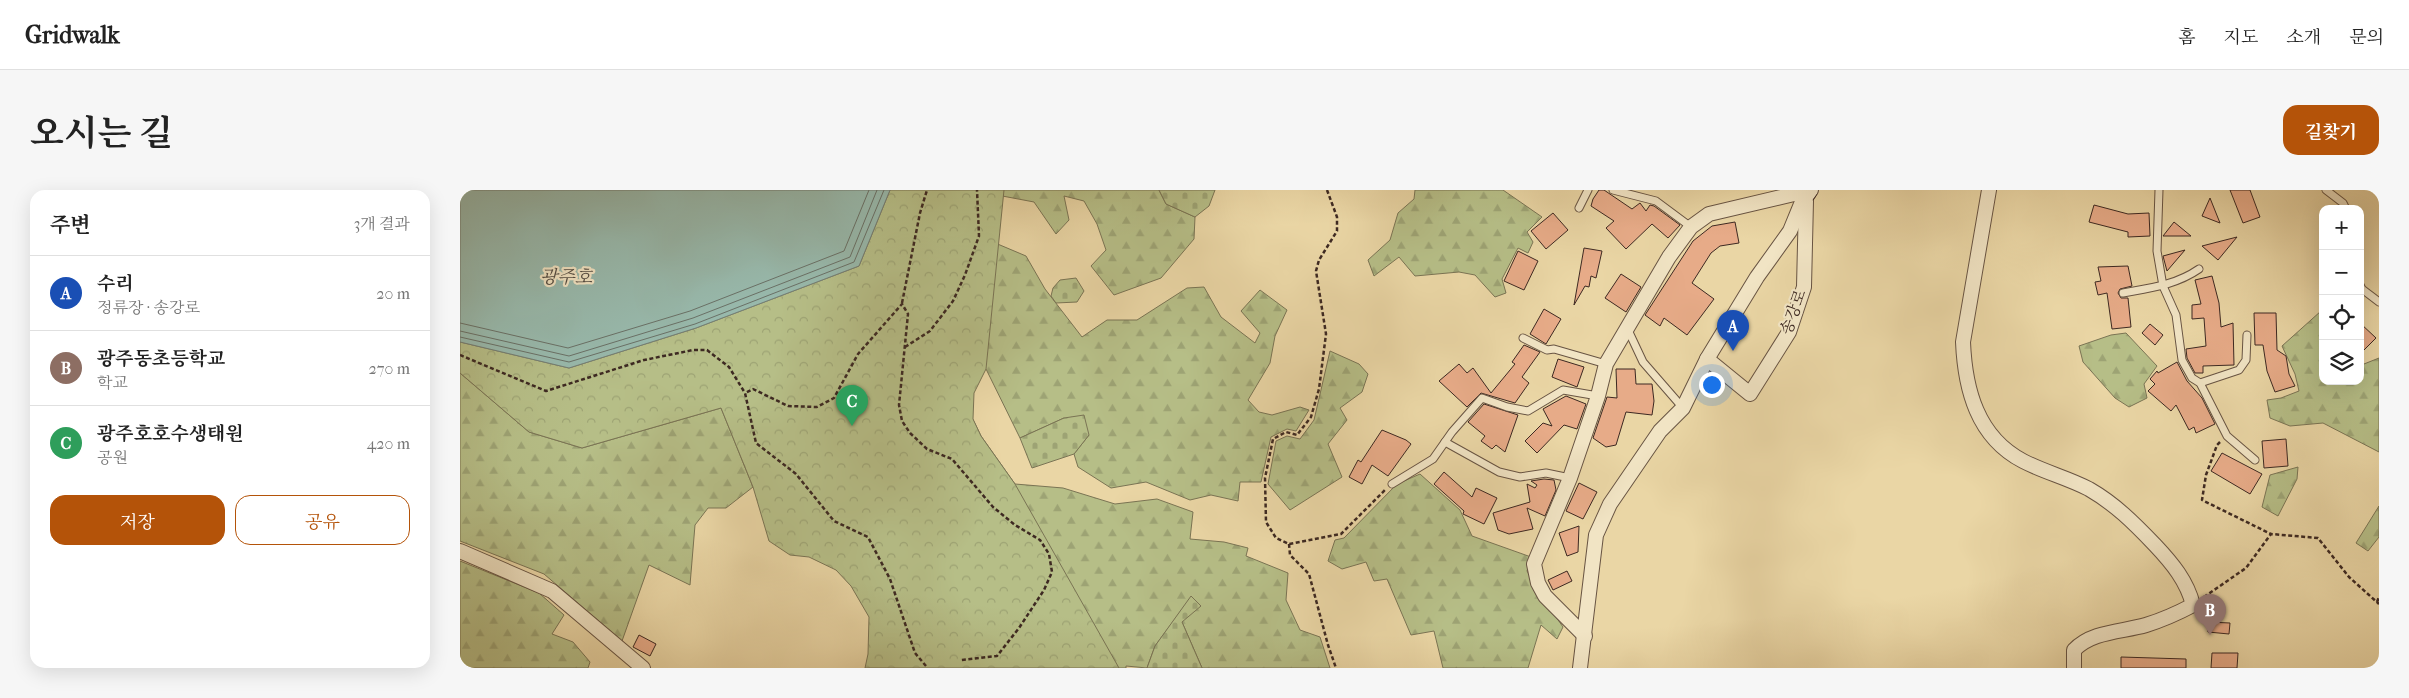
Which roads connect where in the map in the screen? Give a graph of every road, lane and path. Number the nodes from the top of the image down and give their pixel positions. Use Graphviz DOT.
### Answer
graph roads {
  1 [pos="927,190"];
  2 [pos="978,190"];
  3 [pos="1327,190"];
  4 [pos="1588,190"];
  5 [pos="1613,190"];
  6 [pos="1989,190"];
  7 [pos="2159,190"];
  8 [pos="2326,190"];
  9 [pos="1808,191"];
  10 [pos="2344,205"];
  11 [pos="1579,208"];
  12 [pos="1691,226"];
  13 [pos="2200,269"];
  14 [pos="2164,286"];
  15 [pos="2364,291"];
  16 [pos="2123,293"];
  17 [pos="2379,302"];
  18 [pos="902,304"];
  19 [pos="1628,330"];
  20 [pos="2247,336"];
  21 [pos="1524,338"];
  22 [pos="904,348"];
  23 [pos="460,355"];
  24 [pos="1707,360"];
  25 [pos="1606,364"];
  26 [pos="2200,383"];
  27 [pos="745,393"];
  28 [pos="1598,396"];
  29 [pos="1683,408"];
  30 [pos="2227,436"];
  31 [pos="1444,442"];
  32 [pos="2255,460"];
  33 [pos="1570,478"];
  34 [pos="1392,484"];
  35 [pos="2270,534"];
  36 [pos="1289,544"];
  37 [pos="460,551"];
  38 [pos="2379,597"];
  39 [pos="2378,603"];
  40 [pos="2193,605"];
  41 [pos="1585,636"];
  42 [pos="961,660"];
  43 [pos="926,666"];
  44 [pos="643,668"];
  45 [pos="1336,668"];
  46 [pos="1580,668"];
  47 [pos="2074,668"];
  1 -- 18 [label="path"];
  2 -- 22 [label="path"];
  3 -- 36 [label="path"];
  4 -- 11 [label="lane"];
  5 -- 12 [label="lane"];
  6 -- 40 [label="street"];
  7 -- 14 [label="lane"];
  8 -- 10 [label="lane"];
  9 -- 12 [label="street"];
  9 -- 24 [label="street"];
  9 -- 24 [label="street, 송강로"];
  12 -- 19 [label="street"];
  13 -- 14 [label="lane"];
  14 -- 16 [label="lane"];
  14 -- 26 [label="lane"];
  15 -- 17 [label="lane"];
  18 -- 22 [label="path"];
  18 -- 27 [label="path"];
  19 -- 25 [label="street"];
  19 -- 29 [label="lane"];
  20 -- 26 [label="lane"];
  21 -- 25 [label="lane"];
  22 -- 42 [label="path"];
  23 -- 27 [label="path"];
  24 -- 29 [label="street"];
  25 -- 28 [label="street"];
  26 -- 30 [label="lane"];
  27 -- 43 [label="path"];
  28 -- 31 [label="lane"];
  28 -- 33 [label="street"];
  29 -- 41 [label="street"];
  30 -- 32 [label="lane"];
  30 -- 35 [label="path"];
  31 -- 33 [label="lane"];
  31 -- 34 [label="lane"];
  33 -- 41 [label="street"];
  34 -- 36 [label="path"];
  35 -- 39 [label="path"];
  35 -- 40 [label="path"];
  36 -- 45 [label="path"];
  37 -- 44 [label="street"];
  38 -- 39 [label="path"];
  40 -- 47 [label="street"];
  41 -- 46 [label="street"];
}
